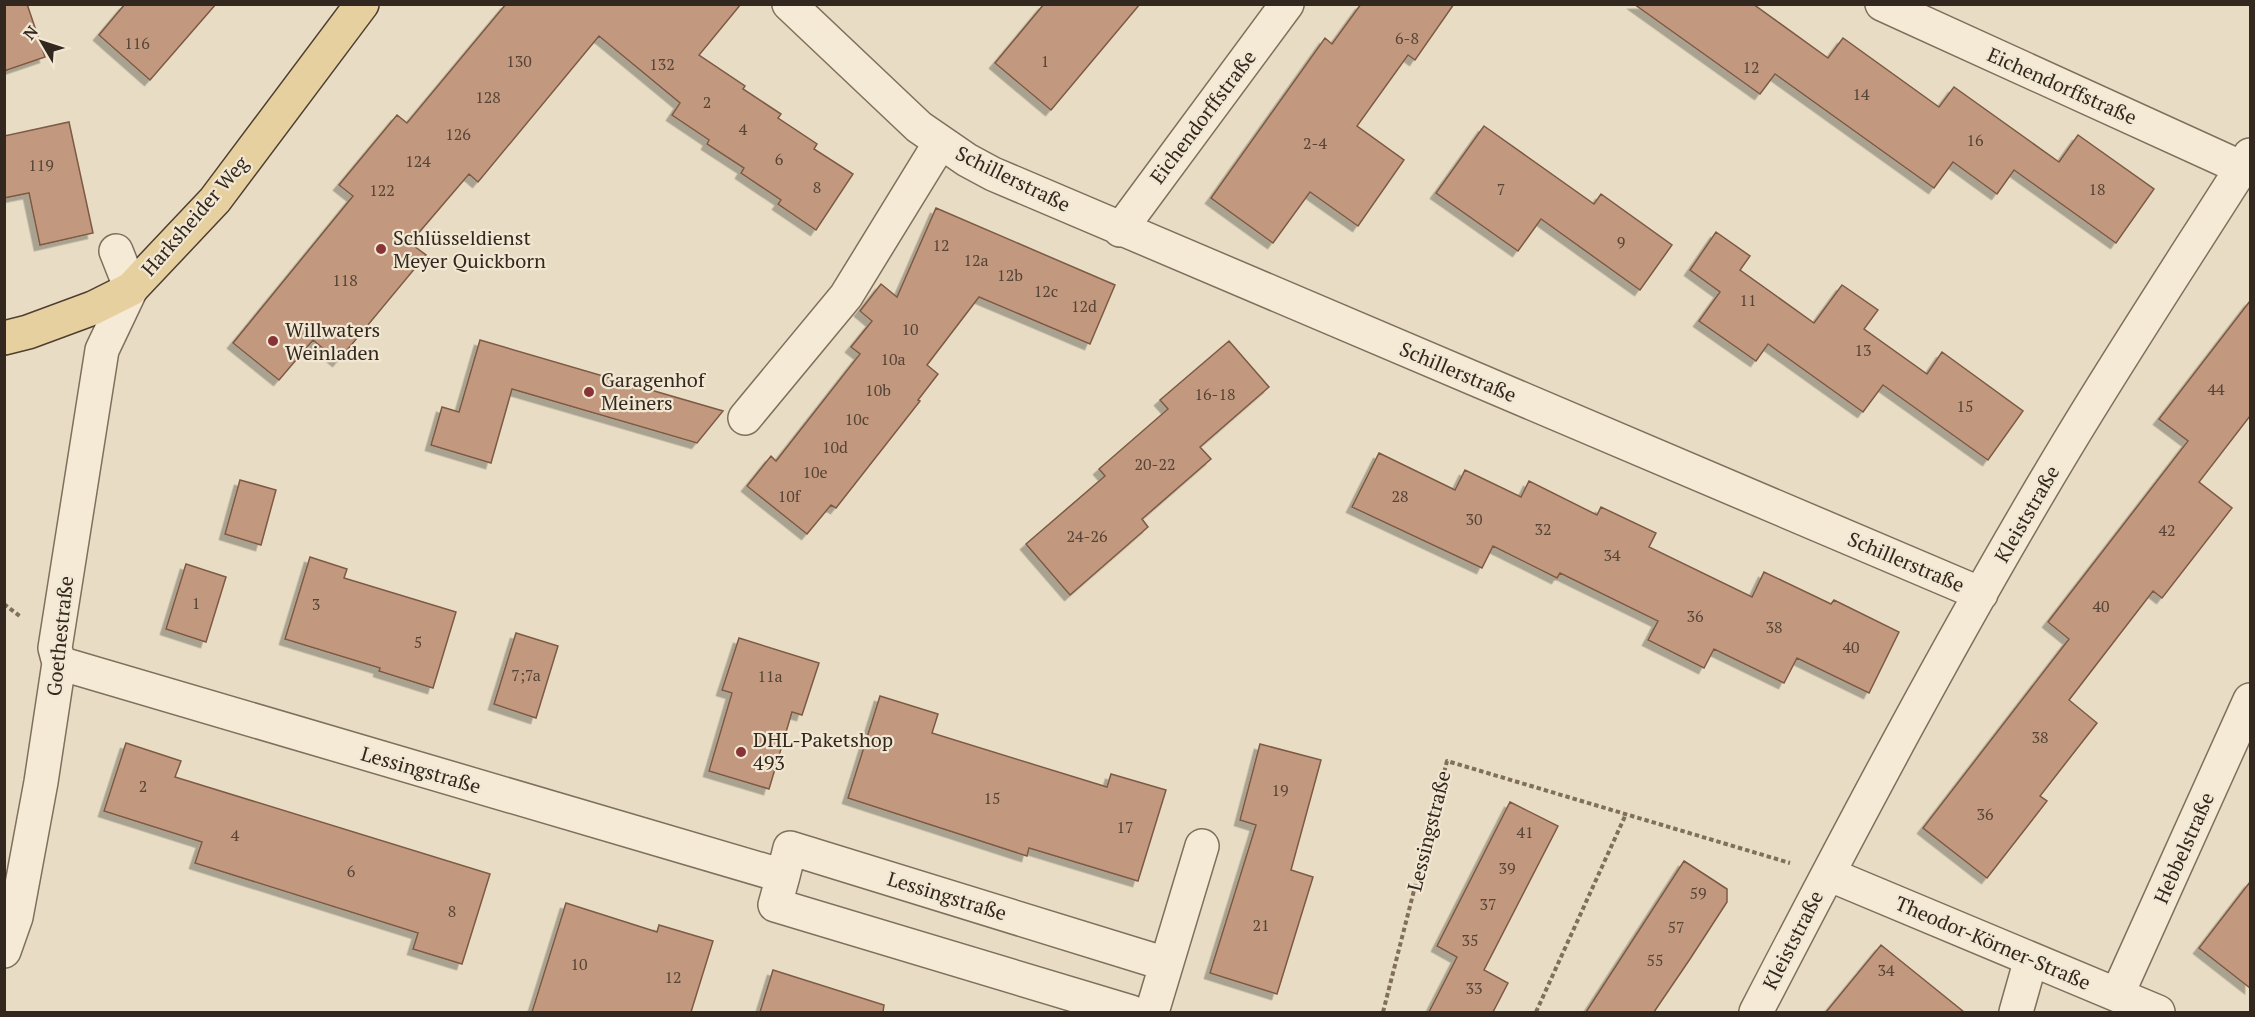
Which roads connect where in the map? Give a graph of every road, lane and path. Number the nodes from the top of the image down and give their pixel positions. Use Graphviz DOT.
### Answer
graph roads {
  1 [pos="362,4"];
  2 [pos="789,4"];
  3 [pos="1287,4"];
  4 [pos="1882,4"];
  5 [pos="940,142"];
  6 [pos="2243,179"];
  7 [pos="1120,230"];
  8 [pos="116,251"];
  9 [pos="131,289"];
  10 [pos="4,338"];
  11 [pos="746,418"];
  12 [pos="1981,594"];
  13 [pos="59,663"];
  14 [pos="2250,700"];
  15 [pos="1626,814"];
  16 [pos="1202,846"];
  17 [pos="1828,874"];
  18 [pos="783,876"];
  19 [pos="4,951"];
  20 [pos="2031,959"];
  21 [pos="1166,964"];
  22 [pos="2117,995"];
  23 [pos="1131,1012"];
  24 [pos="1152,1012"];
  25 [pos="1383,1012"];
  26 [pos="1536,1012"];
  27 [pos="1756,1012"];
  28 [pos="2016,1012"];
  29 [pos="2158,1012"];
  1 -- 9 [label="main road, Harksheider Weg"];
  2 -- 5 [label="street, Schillerstraße"];
  3 -- 7 [label="street, Eichendorffstraße"];
  4 -- 6 [label="street, Eichendorffstraße"];
  5 -- 7 [label="street, Schillerstraße"];
  5 -- 11 [label="street, Schillerstraße"];
  6 -- 12 [label="street, Kleiststraße"];
  7 -- 12 [label="street, Schillerstraße"];
  8 -- 9 [label="street"];
  9 -- 10 [label="main road, Harksheider Weg"];
  9 -- 13 [label="street, Goethestraße"];
  12 -- 17 [label="street, Kleiststraße"];
  13 -- 18 [label="street, Lessingstraße"];
  13 -- 19 [label="street, Goethestraße"];
  14 -- 22 [label="street, Hebbelstraße"];
  15 -- 17 [label="path, Lessingstraße"];
  15 -- 25 [label="path, Lessingstraße"];
  15 -- 26 [label="path"];
  16 -- 21 [label="street"];
  17 -- 20 [label="street, Theodor-Körner-Straße"];
  17 -- 27 [label="street, Kleiststraße"];
  18 -- 21 [label="street, Lessingstraße"];
  18 -- 23 [label="street, Lessingstraße"];
  20 -- 22 [label="street, Theodor-Körner-Straße"];
  20 -- 28 [label="street"];
  21 -- 24 [label="street"];
  22 -- 29 [label="street, Theodor-Körner-Straße"];
}
